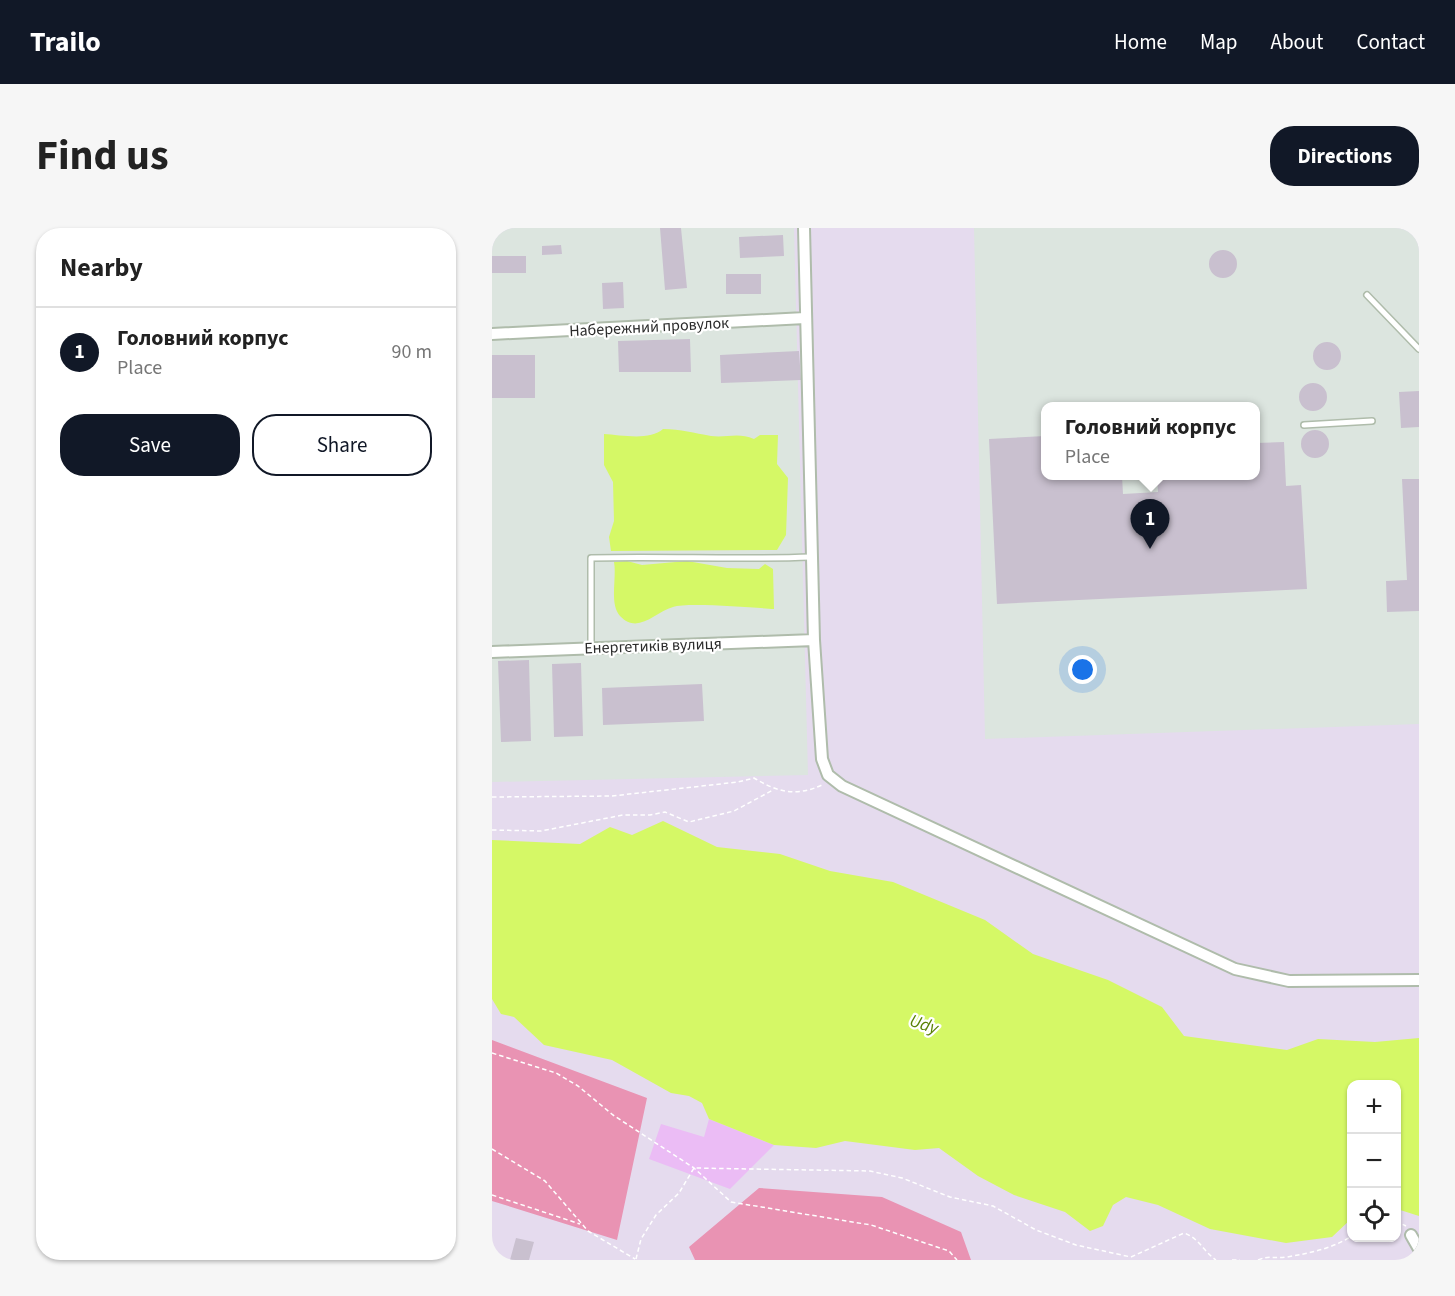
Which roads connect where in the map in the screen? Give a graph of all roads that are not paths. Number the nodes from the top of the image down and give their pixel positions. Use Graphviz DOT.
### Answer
graph roads {
  1 [pos="804,228"];
  2 [pos="1367,295"];
  3 [pos="805,318"];
  4 [pos="492,334"];
  5 [pos="1419,349"];
  6 [pos="1372,421"];
  7 [pos="1305,425"];
  8 [pos="813,557"];
  9 [pos="814,640"];
  10 [pos="591,647"];
  11 [pos="492,652"];
  12 [pos="1419,980"];
  13 [pos="1411,1235"];
  14 [pos="1419,1249"];
  1 -- 3 [label="street"];
  2 -- 5 [label="lane"];
  3 -- 4 [label="street, Набережний провулок"];
  3 -- 8 [label="street"];
  6 -- 7 [label="lane"];
  8 -- 9 [label="street"];
  8 -- 10 [label="lane"];
  9 -- 10 [label="street, Енергетиків вулиця"];
  9 -- 12 [label="street"];
  10 -- 11 [label="street, Енергетиків вулиця"];
  13 -- 14 [label="street"];
}
